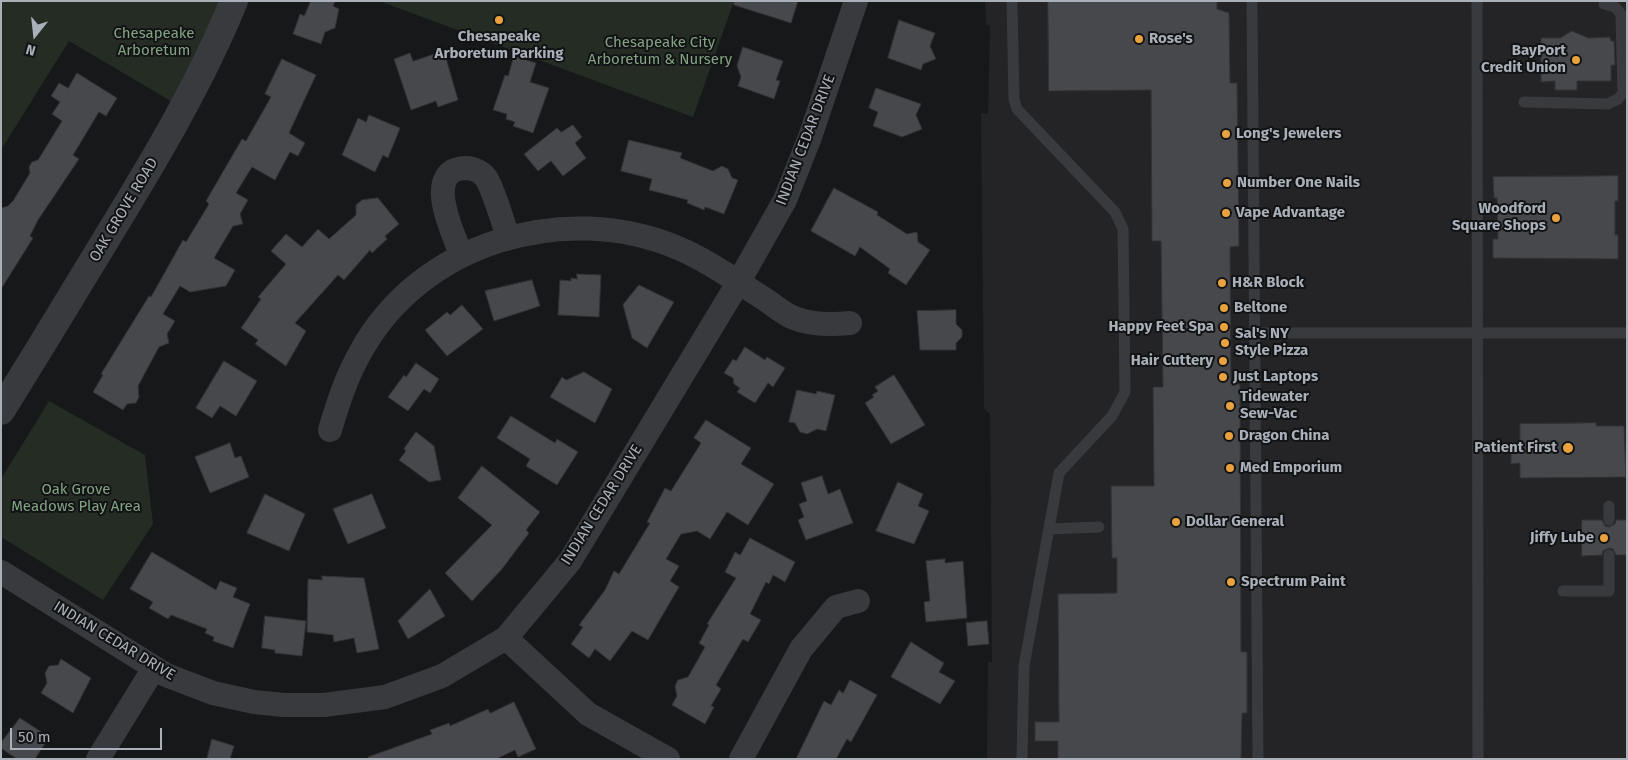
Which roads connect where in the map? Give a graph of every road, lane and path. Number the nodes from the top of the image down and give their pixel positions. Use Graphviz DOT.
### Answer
graph roads {
  1 [pos="234,1"];
  2 [pos="856,1"];
  3 [pos="1012,1"];
  4 [pos="1252,1"];
  5 [pos="1477,1"];
  6 [pos="1604,4"];
  7 [pos="1524,102"];
  8 [pos="508,236"];
  9 [pos="462,256"];
  10 [pos="738,283"];
  11 [pos="850,323"];
  12 [pos="1255,333"];
  13 [pos="1478,333"];
  14 [pos="1627,333"];
  15 [pos="1,411"];
  16 [pos="330,430"];
  17 [pos="1609,506"];
  18 [pos="1609,520"];
  19 [pos="1099,527"];
  20 [pos="1049,529"];
  21 [pos="1609,555"];
  22 [pos="1,572"];
  23 [pos="1563,591"];
  24 [pos="858,601"];
  25 [pos="506,638"];
  26 [pos="154,668"];
  27 [pos="98,759"];
  28 [pos="668,759"];
  29 [pos="741,759"];
  30 [pos="1022,759"];
  31 [pos="1258,759"];
  32 [pos="1478,759"];
  1 -- 15 [label="street, OAK GROVE ROAD"];
  2 -- 10 [label="street, INDIAN CEDAR DRIVE"];
  3 -- 20 [label="lane"];
  4 -- 12 [label="lane"];
  5 -- 13 [label="lane"];
  6 -- 7 [label="lane"];
  8 -- 9 [label="street"];
  8 -- 9 [label="street"];
  8 -- 10 [label="street"];
  9 -- 16 [label="street"];
  10 -- 11 [label="street"];
  10 -- 25 [label="street, INDIAN CEDAR DRIVE"];
  12 -- 13 [label="lane"];
  12 -- 31 [label="lane"];
  13 -- 14 [label="lane"];
  13 -- 32 [label="lane"];
  17 -- 18 [label="lane"];
  19 -- 20 [label="lane"];
  20 -- 30 [label="lane"];
  21 -- 23 [label="lane"];
  22 -- 26 [label="street, INDIAN CEDAR DRIVE"];
  24 -- 29 [label="street"];
  25 -- 26 [label="street, INDIAN CEDAR DRIVE"];
  25 -- 28 [label="street"];
  26 -- 27 [label="street"];
}
